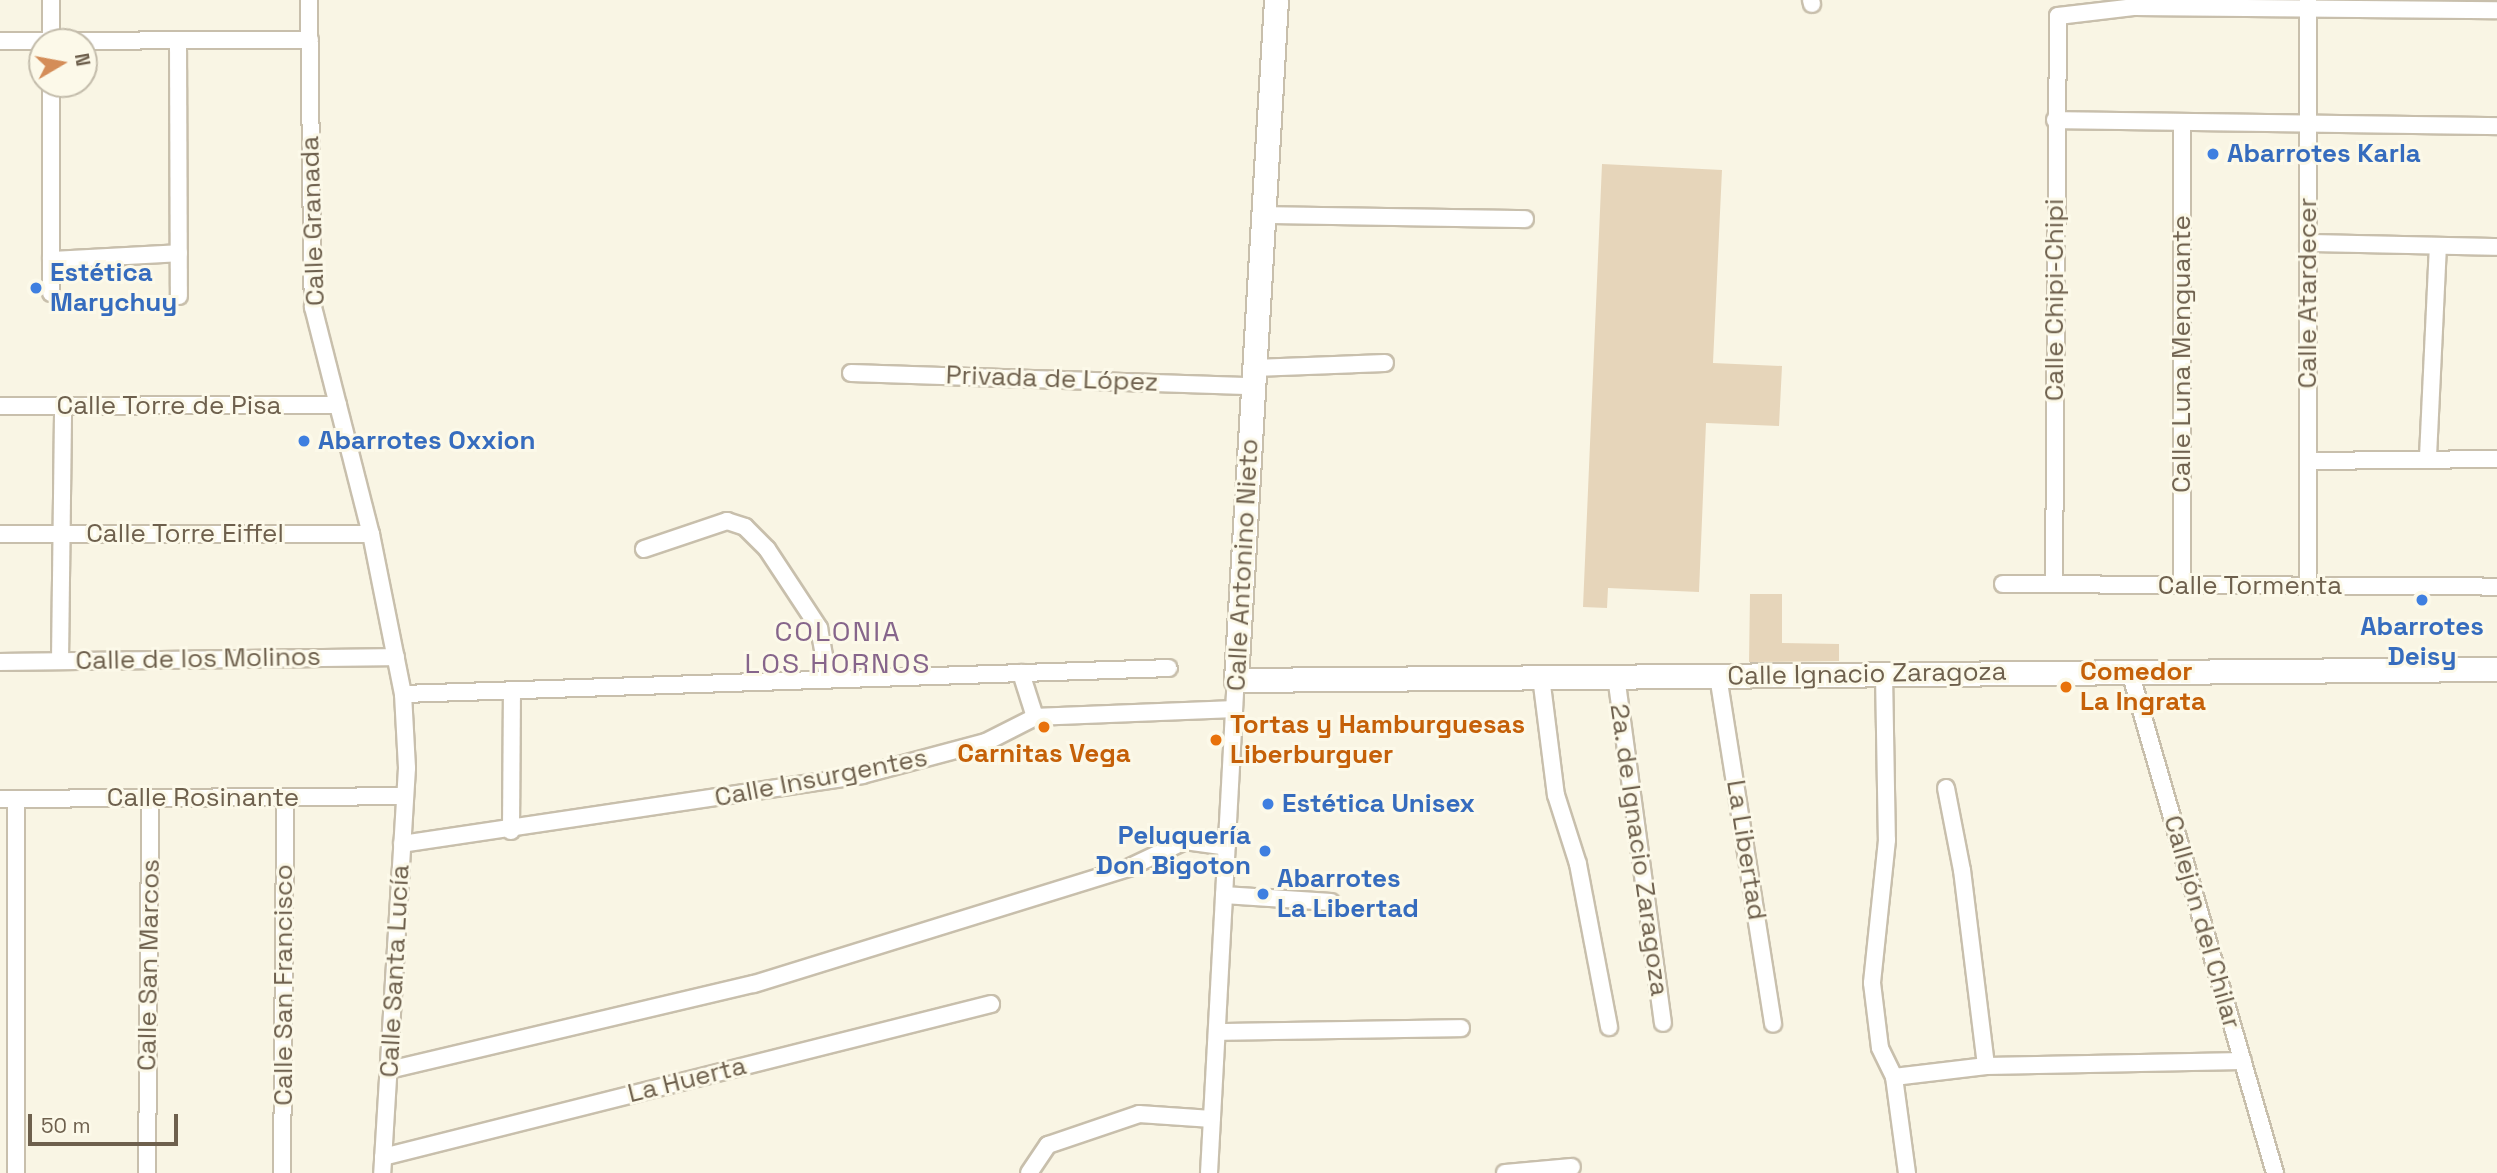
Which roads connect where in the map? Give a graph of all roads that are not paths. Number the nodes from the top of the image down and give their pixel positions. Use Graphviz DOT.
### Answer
graph roads {
  1 [pos="51,0"];
  2 [pos="309,0"];
  3 [pos="1276,0"];
  4 [pos="2308,3"];
  5 [pos="2497,10"];
  6 [pos="51,28"];
  7 [pos="310,40"];
  8 [pos="0,41"];
  9 [pos="28,41"];
  10 [pos="98,41"];
  11 [pos="178,41"];
  12 [pos="51,98"];
  13 [pos="2055,120"];
  14 [pos="2182,122"];
  15 [pos="2308,124"];
  16 [pos="2497,126"];
  17 [pos="1264,215"];
  18 [pos="1525,219"];
  19 [pos="2308,243"];
  20 [pos="2438,246"];
  21 [pos="2497,247"];
  22 [pos="179,253"];
  23 [pos="51,260"];
  24 [pos="51,293"];
  25 [pos="179,296"];
  26 [pos="1385,363"];
  27 [pos="851,373"];
  28 [pos="1254,377"];
  29 [pos="338,405"];
  30 [pos="0,406"];
  31 [pos="63,406"];
  32 [pos="2428,457"];
  33 [pos="2497,459"];
  34 [pos="2308,461"];
  35 [pos="0,534"];
  36 [pos="62,534"];
  37 [pos="371,534"];
  38 [pos="644,549"];
  39 [pos="2003,584"];
  40 [pos="2054,584"];
  41 [pos="2182,585"];
  42 [pos="2308,586"];
  43 [pos="2497,587"];
  44 [pos="396,657"];
  45 [pos="60,661"];
  46 [pos="0,662"];
  47 [pos="1168,668"];
  48 [pos="2497,669"];
  49 [pos="2130,672"];
  50 [pos="1021,673"];
  51 [pos="1884,674"];
  52 [pos="1616,676"];
  53 [pos="1718,676"];
  54 [pos="828,677"];
  55 [pos="1541,677"];
  56 [pos="1236,680"];
  57 [pos="512,690"];
  58 [pos="403,694"];
  59 [pos="1234,709"];
  60 [pos="1035,717"];
  61 [pos="407,768"];
  62 [pos="1946,788"];
  63 [pos="405,796"];
  64 [pos="285,797"];
  65 [pos="150,798"];
  66 [pos="8,799"];
  67 [pos="511,831"];
  68 [pos="402,844"];
  69 [pos="1227,847"];
  70 [pos="1224,895"];
  71 [pos="1331,902"];
  72 [pos="991,1003"];
  73 [pos="1331,1020"];
  74 [pos="1663,1023"];
  75 [pos="1773,1024"];
  76 [pos="1609,1027"];
  77 [pos="1217,1028"];
  78 [pos="1461,1028"];
  79 [pos="2243,1061"];
  80 [pos="1986,1066"];
  81 [pos="389,1070"];
  82 [pos="1894,1077"];
  83 [pos="1212,1119"];
  84 [pos="382,1165"];
  85 [pos="1572,1167"];
  86 [pos="16,1173"];
  87 [pos="147,1173"];
  88 [pos="282,1173"];
  89 [pos="1029,1173"];
  90 [pos="1209,1173"];
  91 [pos="1505,1173"];
  92 [pos="1907,1173"];
  93 [pos="2275,1173"];
  1 -- 6 [label="street"];
  2 -- 7 [label="street, Calle Granada"];
  3 -- 17 [label="main road, Calle Antonino Nieto"];
  4 -- 5 [label="street"];
  4 -- 13 [label="street, Calle Chipi-Chipi"];
  4 -- 15 [label="street, Calle Atardecer"];
  7 -- 11 [label="street"];
  7 -- 29 [label="street, Calle Granada"];
  8 -- 9 [label="street"];
  10 -- 11 [label="street"];
  11 -- 22 [label="street"];
  12 -- 23 [label="street"];
  13 -- 14 [label="street"];
  13 -- 40 [label="street, Calle Chipi-Chipi"];
  14 -- 15 [label="street"];
  14 -- 41 [label="street, Calle Luna Menguante"];
  15 -- 16 [label="street"];
  15 -- 19 [label="street, Calle Atardecer"];
  17 -- 18 [label="street"];
  17 -- 28 [label="main road, Calle Antonino Nieto"];
  19 -- 20 [label="street"];
  19 -- 34 [label="street, Calle Atardecer"];
  20 -- 21 [label="street"];
  20 -- 32 [label="street"];
  22 -- 23 [label="street"];
  22 -- 25 [label="street"];
  23 -- 24 [label="street"];
  26 -- 28 [label="street, Privada de López"];
  27 -- 28 [label="street, Privada de López"];
  28 -- 56 [label="main road, Calle Antonino Nieto"];
  29 -- 31 [label="street, Calle Torre de Pisa"];
  29 -- 37 [label="street, Calle Granada"];
  30 -- 31 [label="street, Calle Torre de Pisa"];
  31 -- 36 [label="street"];
  32 -- 33 [label="street"];
  32 -- 34 [label="street"];
  34 -- 42 [label="street, Calle Atardecer"];
  35 -- 36 [label="street, Calle Torre Eiffel"];
  36 -- 37 [label="street, Calle Torre Eiffel"];
  36 -- 45 [label="street"];
  37 -- 44 [label="street, Calle Granada"];
  38 -- 54 [label="street"];
  39 -- 40 [label="street, Calle Tormenta"];
  40 -- 41 [label="street, Calle Tormenta"];
  41 -- 42 [label="street, Calle Tormenta"];
  42 -- 43 [label="street, Calle Tormenta"];
  44 -- 45 [label="street, Calle de los Molinos"];
  44 -- 58 [label="street, Calle Granada"];
  45 -- 46 [label="street, Calle de los Molinos"];
  47 -- 50 [label="street"];
  48 -- 49 [label="main road, Calle Ignacio Zaragoza"];
  49 -- 51 [label="main road, Calle Ignacio Zaragoza"];
  49 -- 79 [label="street, Callejón del Chilar"];
  50 -- 54 [label="street"];
  50 -- 60 [label="street"];
  51 -- 53 [label="main road, Calle Ignacio Zaragoza"];
  51 -- 82 [label="street"];
  52 -- 53 [label="main road, Calle Ignacio Zaragoza"];
  52 -- 55 [label="main road, Calle Ignacio Zaragoza"];
  52 -- 74 [label="street, 2a. de Ignacio Zaragoza"];
  53 -- 75 [label="street, La Libertad"];
  54 -- 57 [label="street"];
  55 -- 56 [label="main road, Calle Ignacio Zaragoza"];
  55 -- 76 [label="street"];
  56 -- 59 [label="street, Calle Antonino Nieto"];
  57 -- 58 [label="street"];
  57 -- 67 [label="street"];
  58 -- 61 [label="street, Calle Granada"];
  59 -- 60 [label="street, Calle Insurgentes"];
  59 -- 69 [label="street, Calle Antonino Nieto"];
  60 -- 67 [label="street, Calle Insurgentes"];
  61 -- 63 [label="street, Calle Santa Lucía"];
  62 -- 80 [label="street"];
  63 -- 64 [label="street, Calle Rosinante"];
  63 -- 68 [label="street, Calle Santa Lucía"];
  64 -- 65 [label="street, Calle Rosinante"];
  64 -- 88 [label="street, Calle San Francisco"];
  65 -- 66 [label="street, Calle Rosinante"];
  65 -- 87 [label="street, Calle San Marcos"];
  66 -- 86 [label="street"];
  67 -- 68 [label="street, Calle Insurgentes"];
  68 -- 81 [label="street, Calle Santa Lucía"];
  69 -- 70 [label="street, Calle Antonino Nieto"];
  69 -- 81 [label="street"];
  70 -- 71 [label="street"];
  70 -- 77 [label="street, Calle Antonino Nieto"];
  72 -- 84 [label="street, La Huerta"];
  73 -- 77 [label="street"];
  77 -- 78 [label="street"];
  77 -- 83 [label="street, Calle Antonino Nieto"];
  79 -- 80 [label="street"];
  79 -- 93 [label="street, Callejón del Chilar"];
  80 -- 82 [label="street"];
  81 -- 84 [label="street, Calle Santa Lucía"];
  82 -- 92 [label="street"];
  83 -- 89 [label="street"];
  83 -- 90 [label="street, Calle Antonino Nieto"];
  85 -- 91 [label="street"];
}
